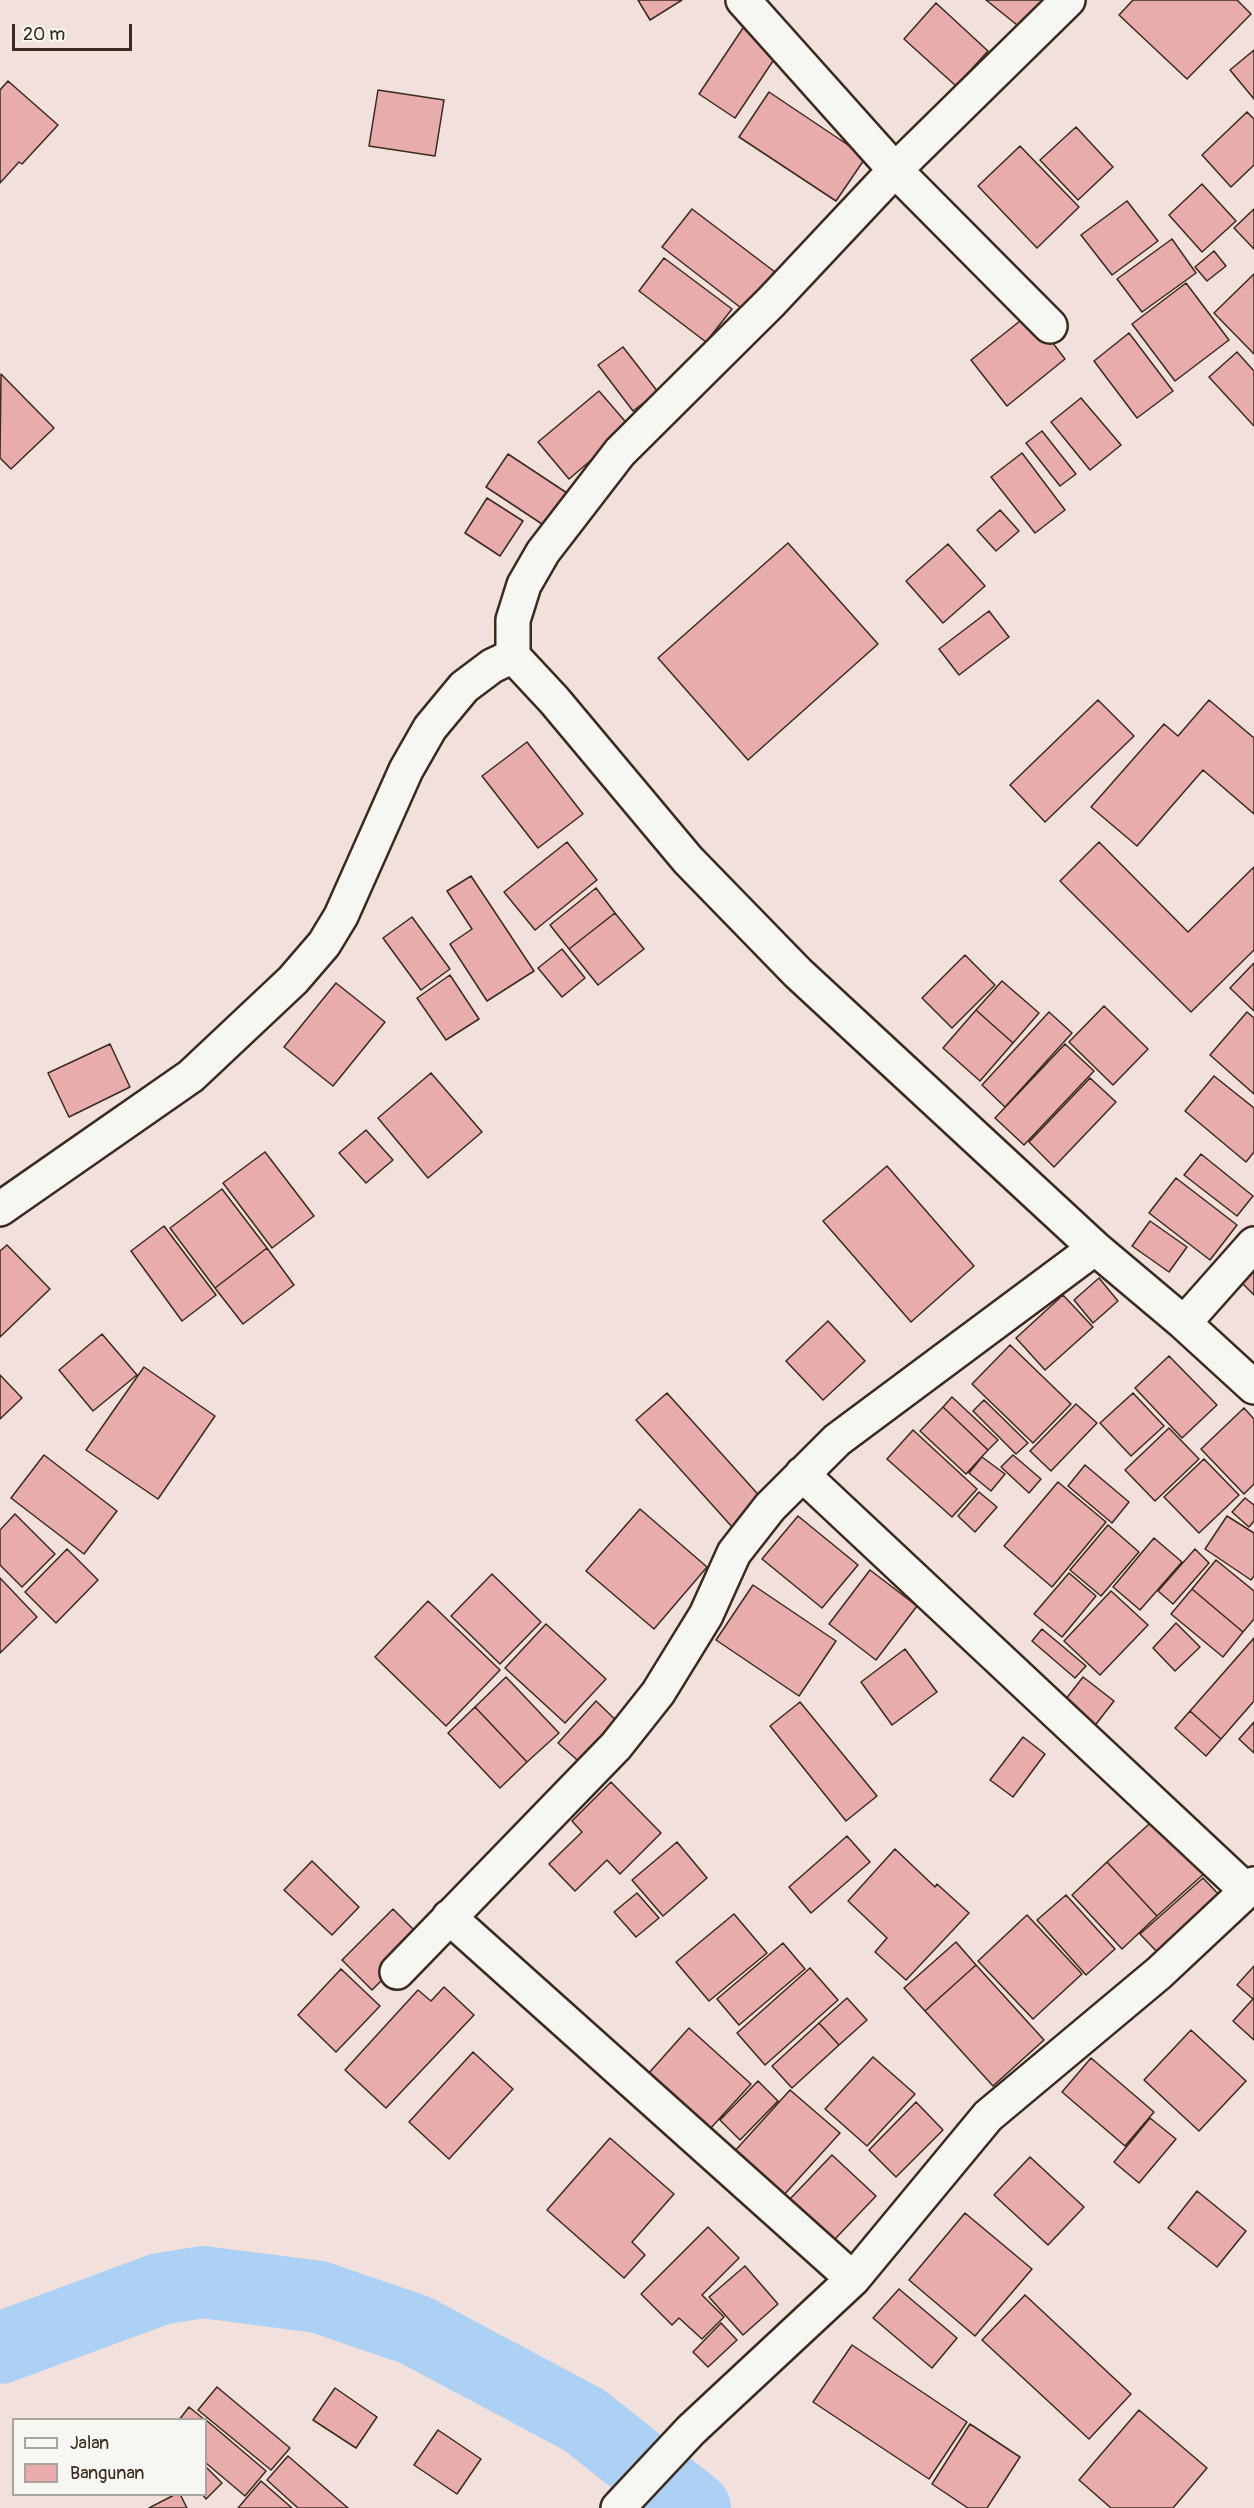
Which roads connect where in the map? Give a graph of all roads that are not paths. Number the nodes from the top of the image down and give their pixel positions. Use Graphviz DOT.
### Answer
graph roads {
  1 [pos="743,0"];
  2 [pos="1068,0"];
  3 [pos="895,170"];
  4 [pos="1050,326"];
  5 [pos="513,656"];
  6 [pos="0,1209"];
  7 [pos="1254,1244"];
  8 [pos="1095,1248"];
  9 [pos="1184,1323"];
  10 [pos="1254,1387"];
  11 [pos="802,1474"];
  12 [pos="1250,1888"];
  13 [pos="449,1917"];
  14 [pos="397,1972"];
  15 [pos="853,2279"];
  16 [pos="623,2503"];
  1 -- 3 [label="street"];
  2 -- 3 [label="street"];
  3 -- 4 [label="street"];
  3 -- 5 [label="street"];
  5 -- 6 [label="street"];
  5 -- 8 [label="street"];
  7 -- 9 [label="street"];
  8 -- 9 [label="street"];
  8 -- 11 [label="street"];
  9 -- 10 [label="street"];
  11 -- 12 [label="street"];
  11 -- 13 [label="street"];
  12 -- 15 [label="street"];
  13 -- 14 [label="street"];
  13 -- 15 [label="street"];
  15 -- 16 [label="street"];
}
